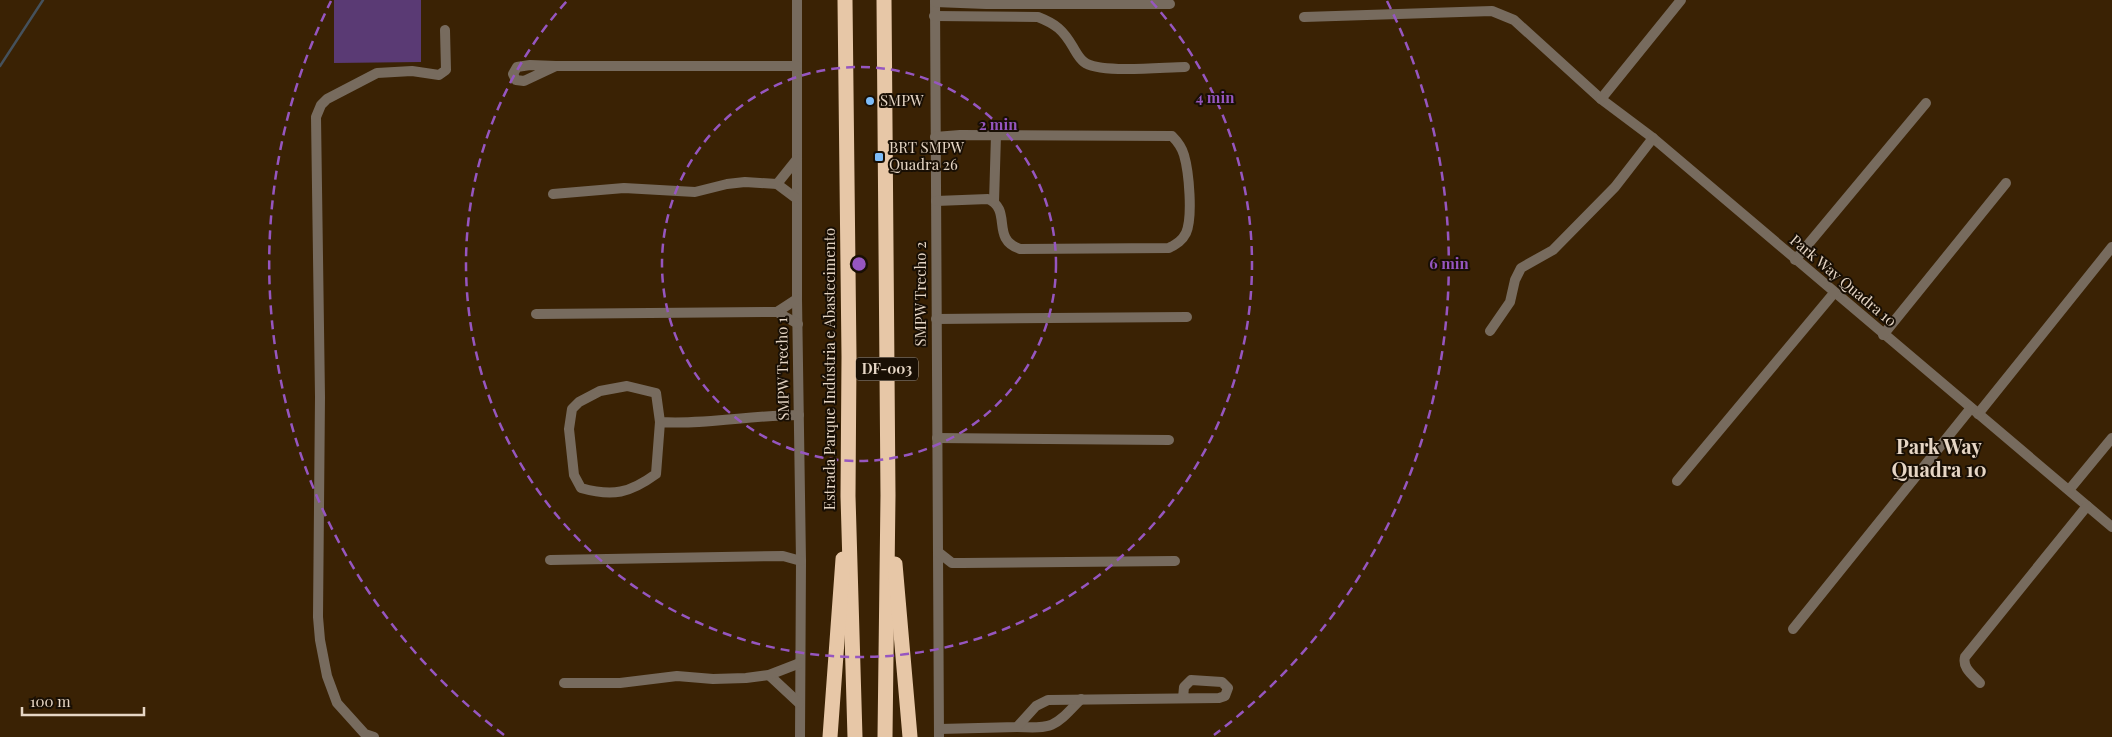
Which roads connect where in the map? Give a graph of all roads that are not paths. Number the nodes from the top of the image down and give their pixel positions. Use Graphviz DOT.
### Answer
graph roads {
  1 [pos="797,0"];
  2 [pos="845,0"];
  3 [pos="884,0"];
  4 [pos="1681,0"];
  5 [pos="935,1"];
  6 [pos="1170,4"];
  7 [pos="934,16"];
  8 [pos="1304,17"];
  9 [pos="445,30"];
  10 [pos="556,66"];
  11 [pos="797,66"];
  12 [pos="1185,67"];
  13 [pos="1601,99"];
  14 [pos="1926,103"];
  15 [pos="996,135"];
  16 [pos="935,137"];
  17 [pos="1653,138"];
  18 [pos="797,159"];
  19 [pos="2006,183"];
  20 [pos="778,184"];
  21 [pos="553,194"];
  22 [pos="797,199"];
  23 [pos="936,201"];
  24 [pos="994,202"];
  25 [pos="2112,247"];
  26 [pos="1795,260"];
  27 [pos="1834,293"];
  28 [pos="797,299"];
  29 [pos="777,312"];
  30 [pos="536,314"];
  31 [pos="1187,317"];
  32 [pos="936,319"];
  33 [pos="798,324"];
  34 [pos="1490,331"];
  35 [pos="1883,335"];
  36 [pos="1974,411"];
  37 [pos="799,415"];
  38 [pos="660,422"];
  39 [pos="937,438"];
  40 [pos="2112,438"];
  41 [pos="1169,440"];
  42 [pos="1677,481"];
  43 [pos="2069,490"];
  44 [pos="888,495"];
  45 [pos="848,496"];
  46 [pos="2087,506"];
  47 [pos="2112,527"];
  48 [pos="801,547"];
  49 [pos="938,552"];
  50 [pos="783,556"];
  51 [pos="550,560"];
  52 [pos="801,561"];
  53 [pos="1175,561"];
  54 [pos="952,562"];
  55 [pos="938,571"];
  56 [pos="1793,628"];
  57 [pos="800,663"];
  58 [pos="769,675"];
  59 [pos="1980,682"];
  60 [pos="564,683"];
  61 [pos="1183,698"];
  62 [pos="1081,699"];
  63 [pos="799,703"];
  64 [pos="1017,727"];
  65 [pos="940,733"];
  66 [pos="374,737"];
  67 [pos="800,737"];
  68 [pos="830,737"];
  69 [pos="855,737"];
  70 [pos="885,737"];
  71 [pos="910,737"];
  1 -- 11 [label="street, SMPW Trecho 1"];
  2 -- 45 [label="highway, Estrada Parque Indústria e Abastecimento / DF-003"];
  3 -- 44 [label="highway, DF-003"];
  4 -- 13 [label="street"];
  5 -- 6 [label="street"];
  5 -- 7 [label="street, SMPW Trecho 2"];
  7 -- 12 [label="street"];
  7 -- 16 [label="street, SMPW Trecho 2"];
  8 -- 13 [label="street, Park Way Quadra 10"];
  9 -- 66 [label="street"];
  10 -- 11 [label="street"];
  11 -- 18 [label="street, SMPW Trecho 1"];
  13 -- 17 [label="street, Park Way Quadra 10"];
  14 -- 26 [label="street"];
  15 -- 16 [label="street"];
  15 -- 24 [label="street"];
  15 -- 24 [label="street"];
  16 -- 23 [label="street, SMPW Trecho 2"];
  17 -- 26 [label="street, Park Way Quadra 10"];
  17 -- 34 [label="street"];
  18 -- 20 [label="street"];
  18 -- 22 [label="street, SMPW Trecho 1"];
  19 -- 35 [label="street"];
  20 -- 21 [label="street"];
  20 -- 22 [label="street"];
  22 -- 28 [label="street, SMPW Trecho 1"];
  23 -- 24 [label="street"];
  23 -- 32 [label="street, SMPW Trecho 2"];
  25 -- 36 [label="street"];
  26 -- 27 [label="street, Park Way Quadra 10"];
  27 -- 35 [label="street, Park Way Quadra 10"];
  27 -- 42 [label="street"];
  28 -- 29 [label="street"];
  28 -- 33 [label="street, SMPW Trecho 1"];
  29 -- 30 [label="street"];
  29 -- 33 [label="street"];
  31 -- 32 [label="street"];
  32 -- 39 [label="street, SMPW Trecho 2"];
  33 -- 37 [label="street, SMPW Trecho 1"];
  35 -- 36 [label="street, Park Way Quadra 10"];
  36 -- 43 [label="street, Park Way Quadra 10"];
  36 -- 56 [label="street"];
  37 -- 38 [label="street"];
  37 -- 48 [label="street, SMPW Trecho 1"];
  38 -- 38 [label="street"];
  39 -- 41 [label="street"];
  39 -- 49 [label="street, SMPW Trecho 2"];
  40 -- 43 [label="street"];
  43 -- 46 [label="street, Park Way Quadra 10"];
  44 -- 70 [label="highway, DF-003"];
  44 -- 71 [label="highway"];
  45 -- 68 [label="highway"];
  45 -- 69 [label="highway, Estrada Parque Indústria e Abastecimento / DF-003"];
  46 -- 47 [label="street, Park Way Quadra 10"];
  46 -- 59 [label="street"];
  48 -- 50 [label="street"];
  48 -- 52 [label="street, SMPW Trecho 1"];
  49 -- 54 [label="street"];
  49 -- 55 [label="street, SMPW Trecho 2"];
  50 -- 51 [label="street"];
  50 -- 52 [label="street"];
  52 -- 57 [label="street, SMPW Trecho 1"];
  53 -- 54 [label="street"];
  54 -- 55 [label="street"];
  55 -- 65 [label="street, SMPW Trecho 2"];
  57 -- 58 [label="street"];
  57 -- 63 [label="street, SMPW Trecho 1"];
  58 -- 60 [label="street"];
  58 -- 63 [label="street"];
  61 -- 62 [label="street"];
  62 -- 64 [label="street"];
  62 -- 64 [label="street"];
  63 -- 67 [label="street, SMPW Trecho 1"];
  64 -- 65 [label="street"];
}
